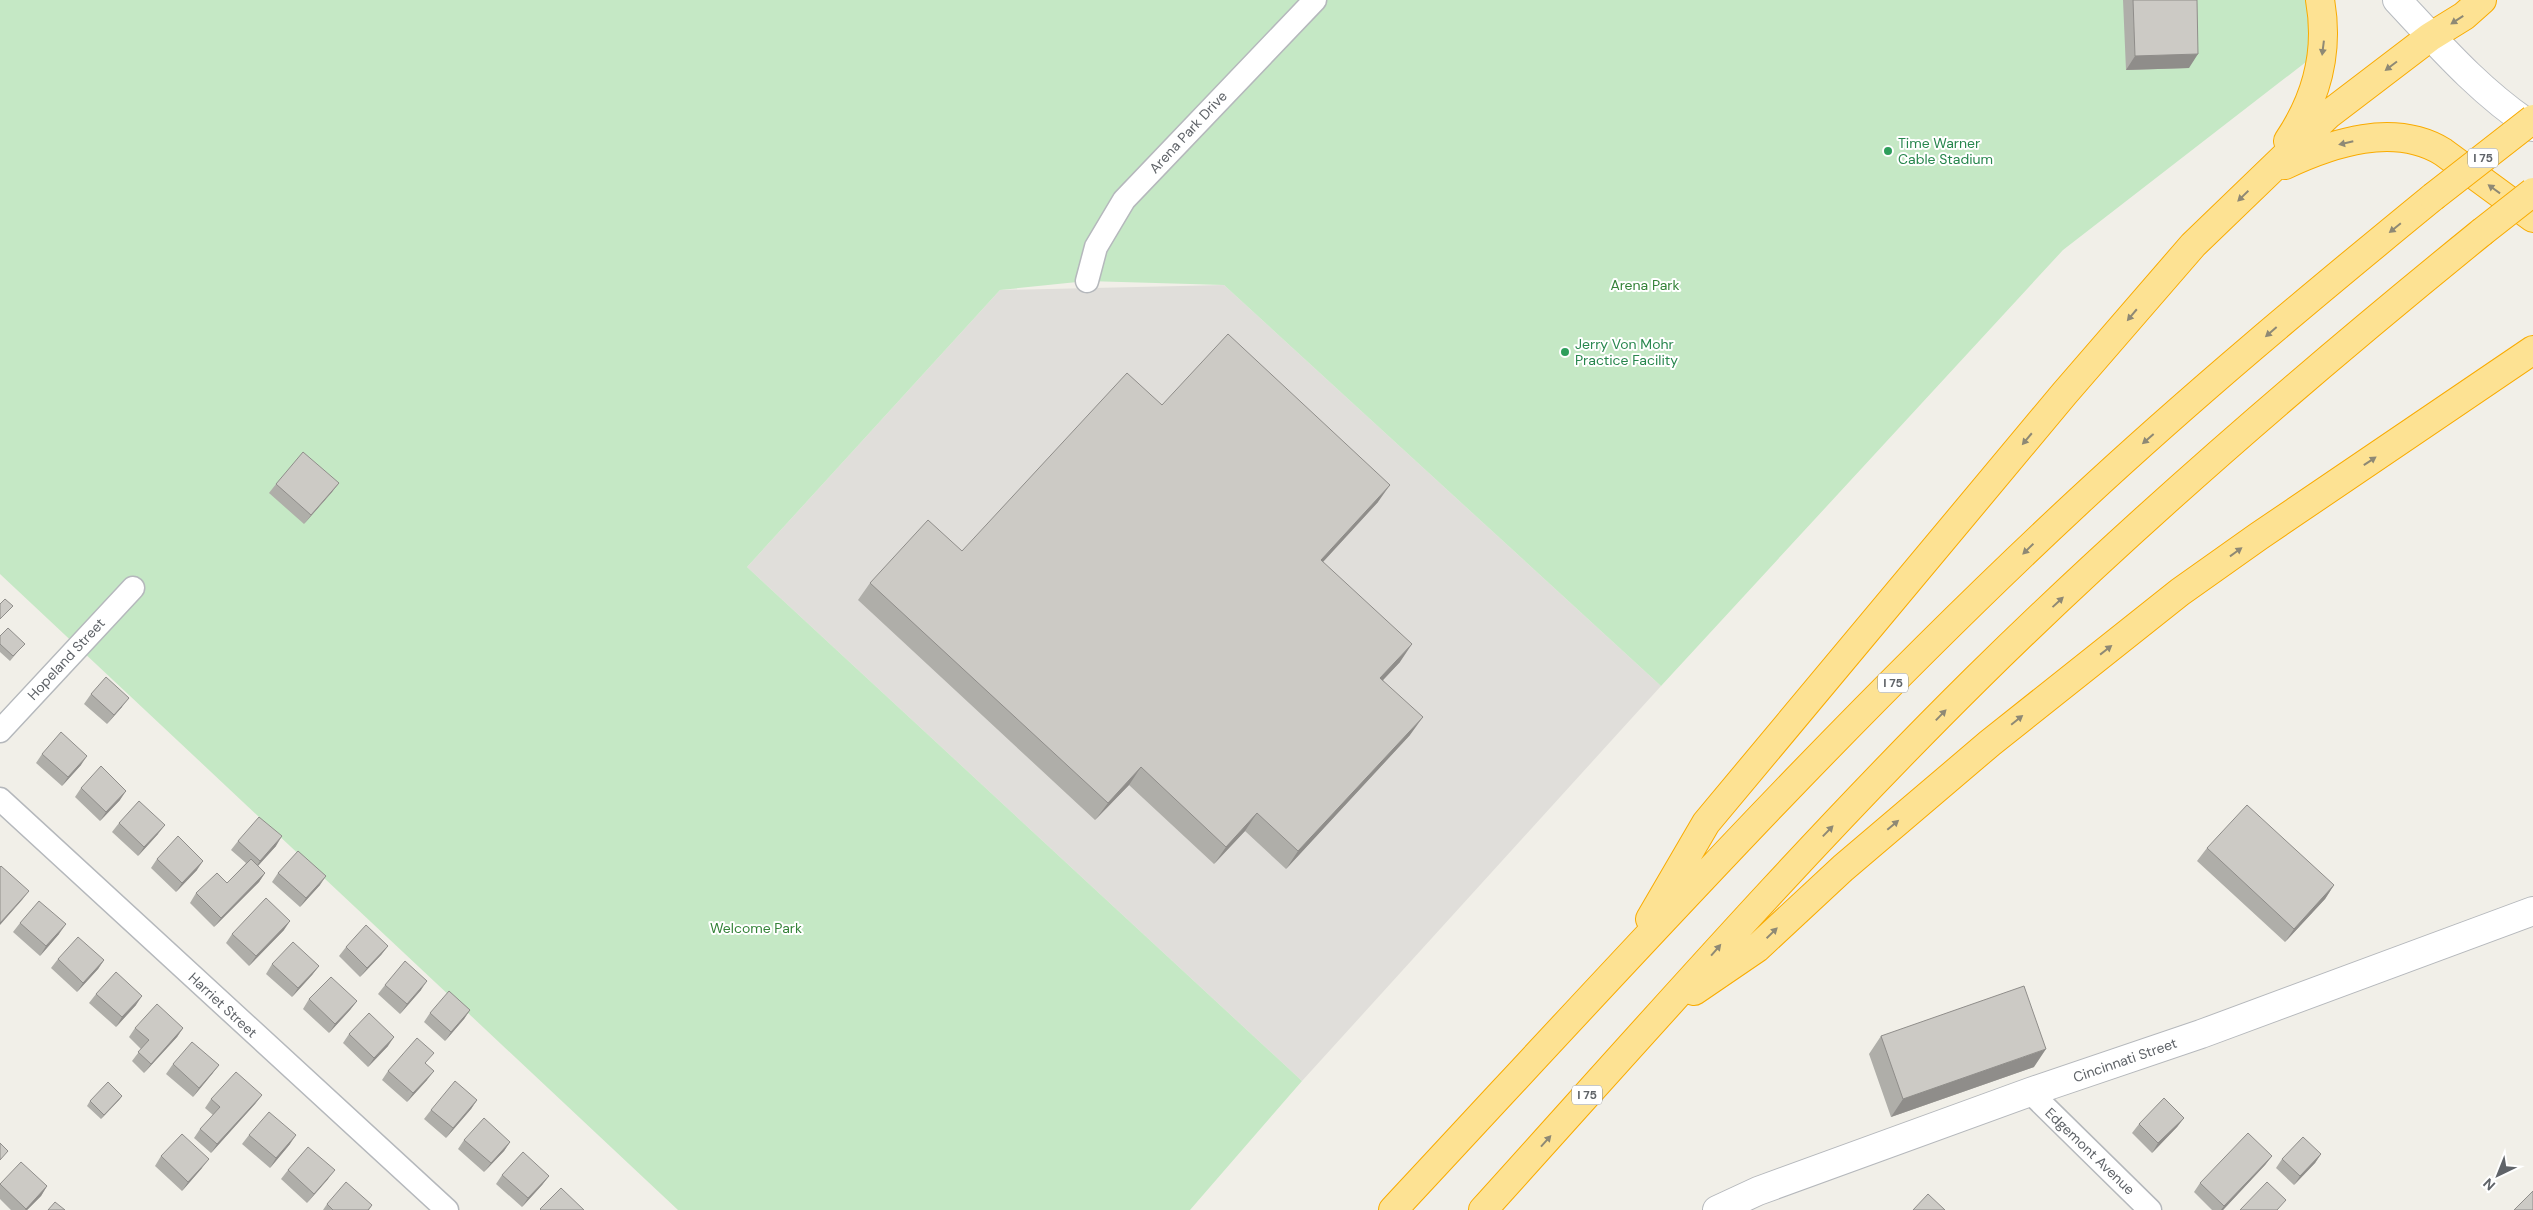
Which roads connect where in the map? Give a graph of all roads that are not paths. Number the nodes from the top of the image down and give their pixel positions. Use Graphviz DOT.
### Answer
graph roads {
  1 [pos="1315,0"];
  2 [pos="2320,0"];
  3 [pos="2398,0"];
  4 [pos="2482,0"];
  5 [pos="2430,37"];
  6 [pos="2533,118"];
  7 [pos="2533,127"];
  8 [pos="2266,175"];
  9 [pos="2533,192"];
  10 [pos="2533,218"];
  11 [pos="1087,281"];
  12 [pos="2533,336"];
  13 [pos="2524,356"];
  14 [pos="133,588"];
  15 [pos="0,731"];
  16 [pos="0,799"];
  17 [pos="2533,911"];
  18 [pos="1626,961"];
  19 [pos="1662,1013"];
  20 [pos="2030,1092"];
  21 [pos="447,1210"];
  22 [pos="1393,1210"];
  23 [pos="1483,1210"];
  24 [pos="1717,1210"];
  25 [pos="2150,1210"];
  1 -- 11 [label="street, Arena Park Drive"];
  2 -- 8 [label="highway, one-way"];
  3 -- 5 [label="street"];
  4 -- 5 [label="highway, one-way"];
  5 -- 7 [label="street"];
  5 -- 8 [label="highway, one-way"];
  6 -- 18 [label="highway, I 75, one-way, bridge"];
  10 -- 8 [label="highway, one-way"];
  8 -- 18 [label="highway, one-way"];
  19 -- 9 [label="highway, I 75, one-way, bridge"];
  12 -- 13 [label="highway"];
  19 -- 13 [label="highway, one-way"];
  14 -- 15 [label="street, Hopeland Street"];
  16 -- 21 [label="street, Harriet Street"];
  17 -- 20 [label="street, Cincinnati Street"];
  18 -- 22 [label="highway, I 75"];
  23 -- 19 [label="highway, I 75, one-way"];
  20 -- 24 [label="street, Cincinnati Street"];
  20 -- 25 [label="street, Edgemont Avenue"];
}
